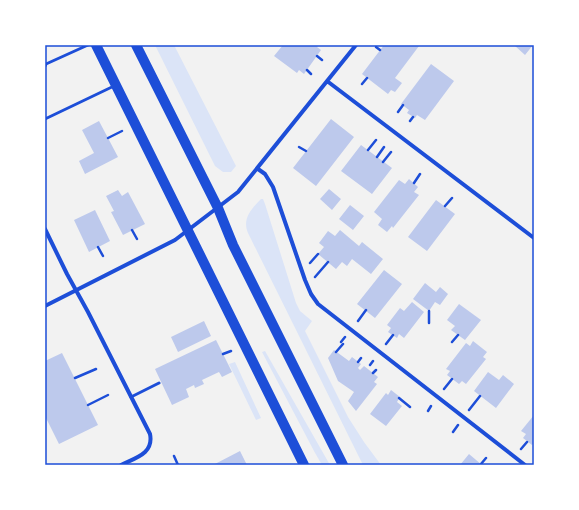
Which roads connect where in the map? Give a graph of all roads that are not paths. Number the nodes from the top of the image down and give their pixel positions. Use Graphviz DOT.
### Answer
graph roads {
  1 [pos="88,45"];
  2 [pos="96,45"];
  3 [pos="136,45"];
  4 [pos="356,45"];
  5 [pos="45,66"];
  6 [pos="327,81"];
  7 [pos="116,85"];
  8 [pos="45,119"];
  9 [pos="258,169"];
  10 [pos="218,208"];
  11 [pos="45,229"];
  12 [pos="188,231"];
  13 [pos="534,238"];
  14 [pos="77,290"];
  15 [pos="45,306"];
  16 [pos="159,383"];
  17 [pos="131,397"];
  18 [pos="121,465"];
  19 [pos="304,465"];
  20 [pos="343,465"];
  21 [pos="525,465"];
  1 -- 5 [label="lane"];
  2 -- 7 [label="main road"];
  3 -- 10 [label="main road"];
  4 -- 6 [label="street"];
  6 -- 9 [label="street"];
  6 -- 13 [label="street"];
  7 -- 8 [label="lane"];
  7 -- 12 [label="main road"];
  9 -- 10 [label="street"];
  9 -- 21 [label="street"];
  10 -- 12 [label="street"];
  10 -- 20 [label="main road"];
  11 -- 14 [label="street"];
  12 -- 14 [label="street"];
  12 -- 19 [label="main road"];
  14 -- 15 [label="street"];
  14 -- 17 [label="street"];
  16 -- 17 [label="lane"];
  17 -- 18 [label="street"];
}
